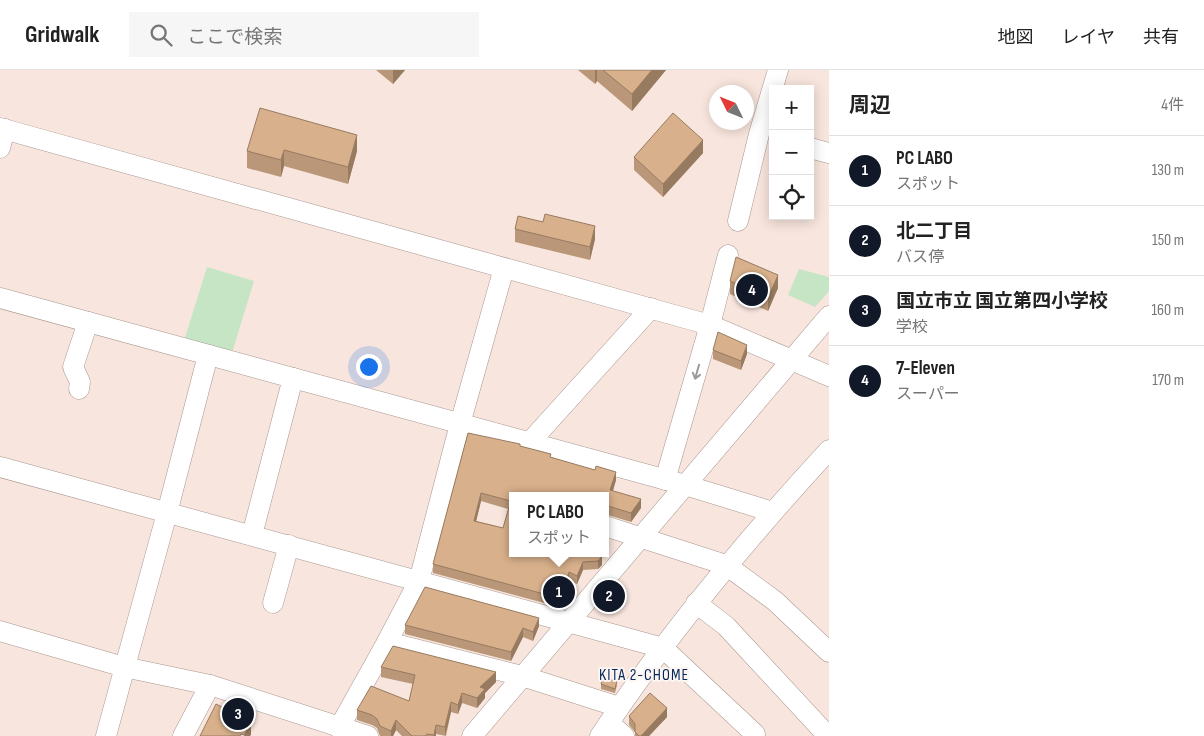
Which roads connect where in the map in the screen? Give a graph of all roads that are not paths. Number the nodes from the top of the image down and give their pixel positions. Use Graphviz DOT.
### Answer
graph roads {
  1 [pos="778,70"];
  2 [pos="2,135"];
  3 [pos="766,136"];
  4 [pos="814,149"];
  5 [pos="829,153"];
  6 [pos="738,221"];
  7 [pos="728,255"];
  8 [pos="504,268"];
  9 [pos="0,298"];
  10 [pos="651,308"];
  11 [pos="829,316"];
  12 [pos="88,322"];
  13 [pos="710,325"];
  14 [pos="208,355"];
  15 [pos="791,360"];
  16 [pos="829,376"];
  17 [pos="293,378"];
  18 [pos="78,388"];
  19 [pos="460,424"];
  20 [pos="529,443"];
  21 [pos="825,462"];
  22 [pos="0,467"];
  23 [pos="665,480"];
  24 [pos="685,485"];
  25 [pos="167,512"];
  26 [pos="773,512"];
  27 [pos="609,527"];
  28 [pos="252,535"];
  29 [pos="641,537"];
  30 [pos="289,545"];
  31 [pos="726,565"];
  32 [pos="419,581"];
  33 [pos="273,603"];
  34 [pos="696,603"];
  35 [pos="568,622"];
  36 [pos="0,631"];
  37 [pos="387,642"];
  38 [pos="663,648"];
  39 [pos="829,652"];
  40 [pos="124,667"];
  41 [pos="522,676"];
  42 [pos="210,685"];
  43 [pos="613,726"];
  44 [pos="339,728"];
  45 [pos="827,734"];
  46 [pos="106,736"];
  47 [pos="183,736"];
  48 [pos="368,736"];
  49 [pos="472,736"];
  50 [pos="753,736"];
  1 -- 3 [label="street"];
  2 -- 8 [label="street"];
  3 -- 6 [label="street"];
  4 -- 5 [label="street"];
  7 -- 13 [label="street"];
  8 -- 10 [label="street"];
  8 -- 19 [label="street"];
  9 -- 12 [label="street"];
  10 -- 13 [label="street"];
  10 -- 20 [label="street"];
  11 -- 15 [label="street"];
  12 -- 14 [label="street"];
  12 -- 18 [label="street"];
  13 -- 15 [label="street"];
  13 -- 23 [label="street, one-way"];
  14 -- 17 [label="street"];
  14 -- 25 [label="street"];
  15 -- 16 [label="street"];
  15 -- 24 [label="street"];
  17 -- 19 [label="street"];
  17 -- 28 [label="street"];
  19 -- 20 [label="street"];
  19 -- 32 [label="street"];
  20 -- 23 [label="street"];
  21 -- 26 [label="street"];
  22 -- 25 [label="street"];
  23 -- 24 [label="street"];
  24 -- 26 [label="street"];
  24 -- 29 [label="street"];
  25 -- 28 [label="street"];
  25 -- 40 [label="street"];
  26 -- 31 [label="street"];
  27 -- 29 [label="street"];
  28 -- 30 [label="street"];
  29 -- 31 [label="street"];
  29 -- 35 [label="street"];
  30 -- 32 [label="street"];
  30 -- 33 [label="street"];
  31 -- 34 [label="street"];
  31 -- 39 [label="street"];
  32 -- 35 [label="street"];
  32 -- 37 [label="street"];
  34 -- 38 [label="street"];
  34 -- 45 [label="street"];
  35 -- 38 [label="street"];
  35 -- 41 [label="street"];
  36 -- 40 [label="street"];
  37 -- 41 [label="street"];
  37 -- 44 [label="street"];
  38 -- 43 [label="street"];
  38 -- 50 [label="street"];
  40 -- 42 [label="street"];
  40 -- 46 [label="street"];
  41 -- 43 [label="street"];
  41 -- 49 [label="street"];
  42 -- 44 [label="street"];
  42 -- 47 [label="street"];
  44 -- 48 [label="street"];
}
